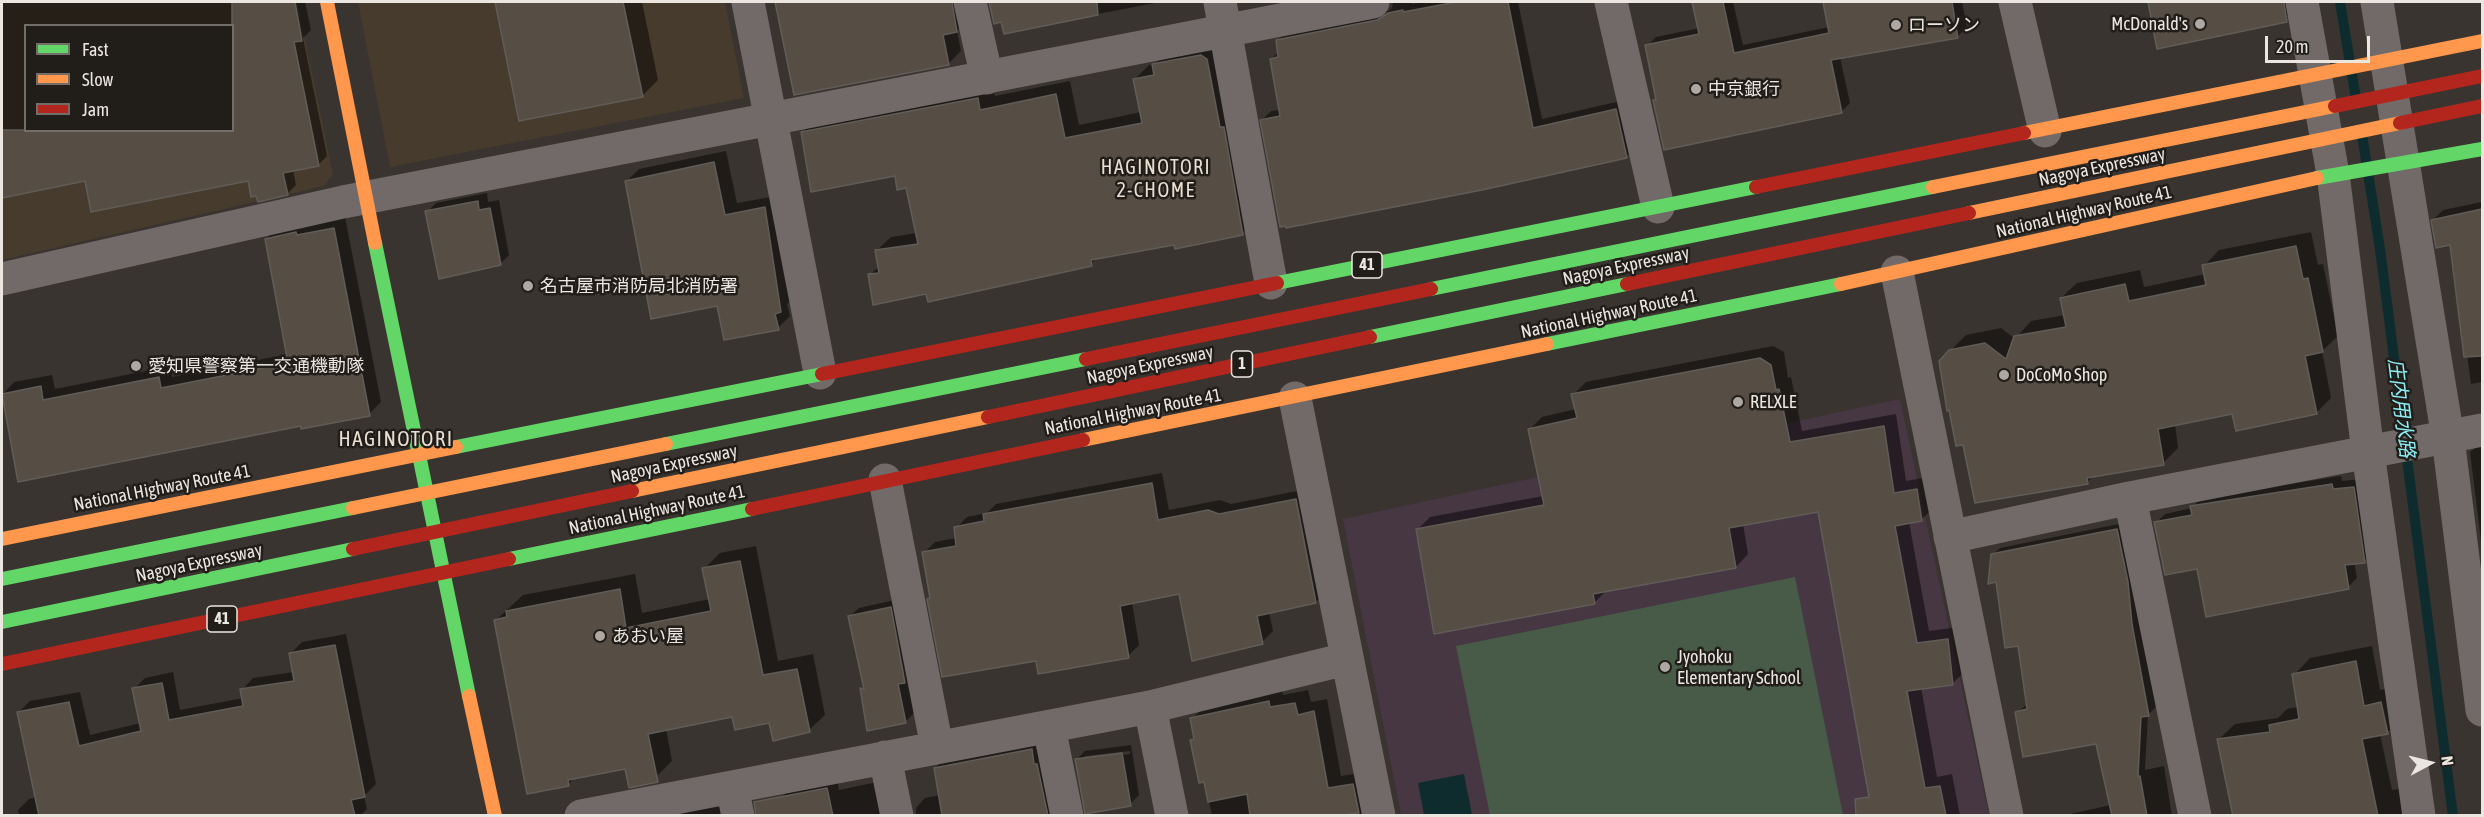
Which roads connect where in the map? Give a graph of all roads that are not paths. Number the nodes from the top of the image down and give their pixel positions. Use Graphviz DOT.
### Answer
graph roads {
  1 [pos="327,2"];
  2 [pos="748,2"];
  3 [pos="970,2"];
  4 [pos="1372,2"];
  5 [pos="1611,2"];
  6 [pos="2014,2"];
  7 [pos="2302,2"];
  8 [pos="2378,10"];
  9 [pos="1223,16"];
  10 [pos="2482,41"];
  11 [pos="2386,61"];
  12 [pos="2316,75"];
  13 [pos="2482,76"];
  14 [pos="987,78"];
  15 [pos="2482,106"];
  16 [pos="772,117"];
  17 [pos="2045,131"];
  18 [pos="2482,149"];
  19 [pos="2404,163"];
  20 [pos="2333,174"];
  21 [pos="366,197"];
  22 [pos="1658,207"];
  23 [pos="1897,272"];
  24 [pos="2,279"];
  25 [pos="1271,283"];
  26 [pos="820,373"];
  27 [pos="1295,398"];
  28 [pos="2482,430"];
  29 [pos="2438,440"];
  30 [pos="2375,451"];
  31 [pos="418,454"];
  32 [pos="885,480"];
  33 [pos="2130,498"];
  34 [pos="1950,537"];
  35 [pos="2,539"];
  36 [pos="442,574"];
  37 [pos="2,579"];
  38 [pos="2,622"];
  39 [pos="1346,659"];
  40 [pos="2,664"];
  41 [pos="1150,707"];
  42 [pos="2482,710"];
  43 [pos="1048,726"];
  44 [pos="937,747"];
  45 [pos="885,757"];
  46 [pos="735,801"];
  47 [pos="495,816"];
  48 [pos="581,816"];
  49 [pos="897,816"];
  50 [pos="1067,816"];
  51 [pos="1172,816"];
  52 [pos="1379,816"];
  53 [pos="2007,816"];
  54 [pos="2195,816"];
  55 [pos="2419,816"];
  1 -- 21 [label="main road"];
  2 -- 16 [label="street"];
  3 -- 14 [label="street"];
  4 -- 9 [label="street"];
  5 -- 22 [label="street"];
  6 -- 17 [label="street"];
  7 -- 12 [label="street"];
  8 -- 11 [label="street"];
  9 -- 14 [label="street"];
  9 -- 25 [label="street"];
  10 -- 11 [label="main road, National Highway Route 41 / 41"];
  11 -- 12 [label="main road, National Highway Route 41 / 41"];
  11 -- 19 [label="street"];
  12 -- 17 [label="main road, National Highway Route 41 / 41"];
  12 -- 20 [label="street"];
  13 -- 37 [label="main road, Nagoya Expressway / 1, bridge"];
  14 -- 16 [label="street"];
  15 -- 38 [label="main road, Nagoya Expressway / 1, bridge"];
  16 -- 21 [label="street"];
  16 -- 26 [label="street"];
  17 -- 22 [label="main road, National Highway Route 41 / 41"];
  18 -- 19 [label="main road, National Highway Route 41 / 41"];
  19 -- 20 [label="main road, National Highway Route 41 / 41"];
  19 -- 29 [label="street"];
  20 -- 23 [label="main road, National Highway Route 41 / 41"];
  20 -- 30 [label="street"];
  21 -- 24 [label="street"];
  21 -- 31 [label="main road"];
  22 -- 25 [label="main road, National Highway Route 41 / 41"];
  23 -- 27 [label="main road, National Highway Route 41 / 41"];
  23 -- 34 [label="street"];
  25 -- 26 [label="main road, National Highway Route 41 / 41"];
  26 -- 31 [label="main road, National Highway Route 41 / 41"];
  27 -- 32 [label="main road, National Highway Route 41 / 41"];
  27 -- 39 [label="street"];
  28 -- 29 [label="street"];
  29 -- 30 [label="street"];
  29 -- 42 [label="street"];
  30 -- 33 [label="street"];
  30 -- 55 [label="street"];
  31 -- 35 [label="main road, National Highway Route 41 / 41"];
  31 -- 36 [label="main road"];
  32 -- 36 [label="main road, National Highway Route 41 / 41"];
  32 -- 44 [label="street"];
  33 -- 34 [label="street"];
  33 -- 54 [label="street"];
  34 -- 53 [label="street"];
  36 -- 40 [label="main road, National Highway Route 41 / 41"];
  36 -- 47 [label="main road"];
  39 -- 41 [label="street"];
  39 -- 52 [label="street"];
  41 -- 43 [label="street"];
  41 -- 51 [label="street"];
  43 -- 44 [label="street"];
  43 -- 50 [label="street"];
  44 -- 45 [label="street"];
  45 -- 46 [label="street"];
  45 -- 49 [label="street"];
  46 -- 48 [label="street"];
}
